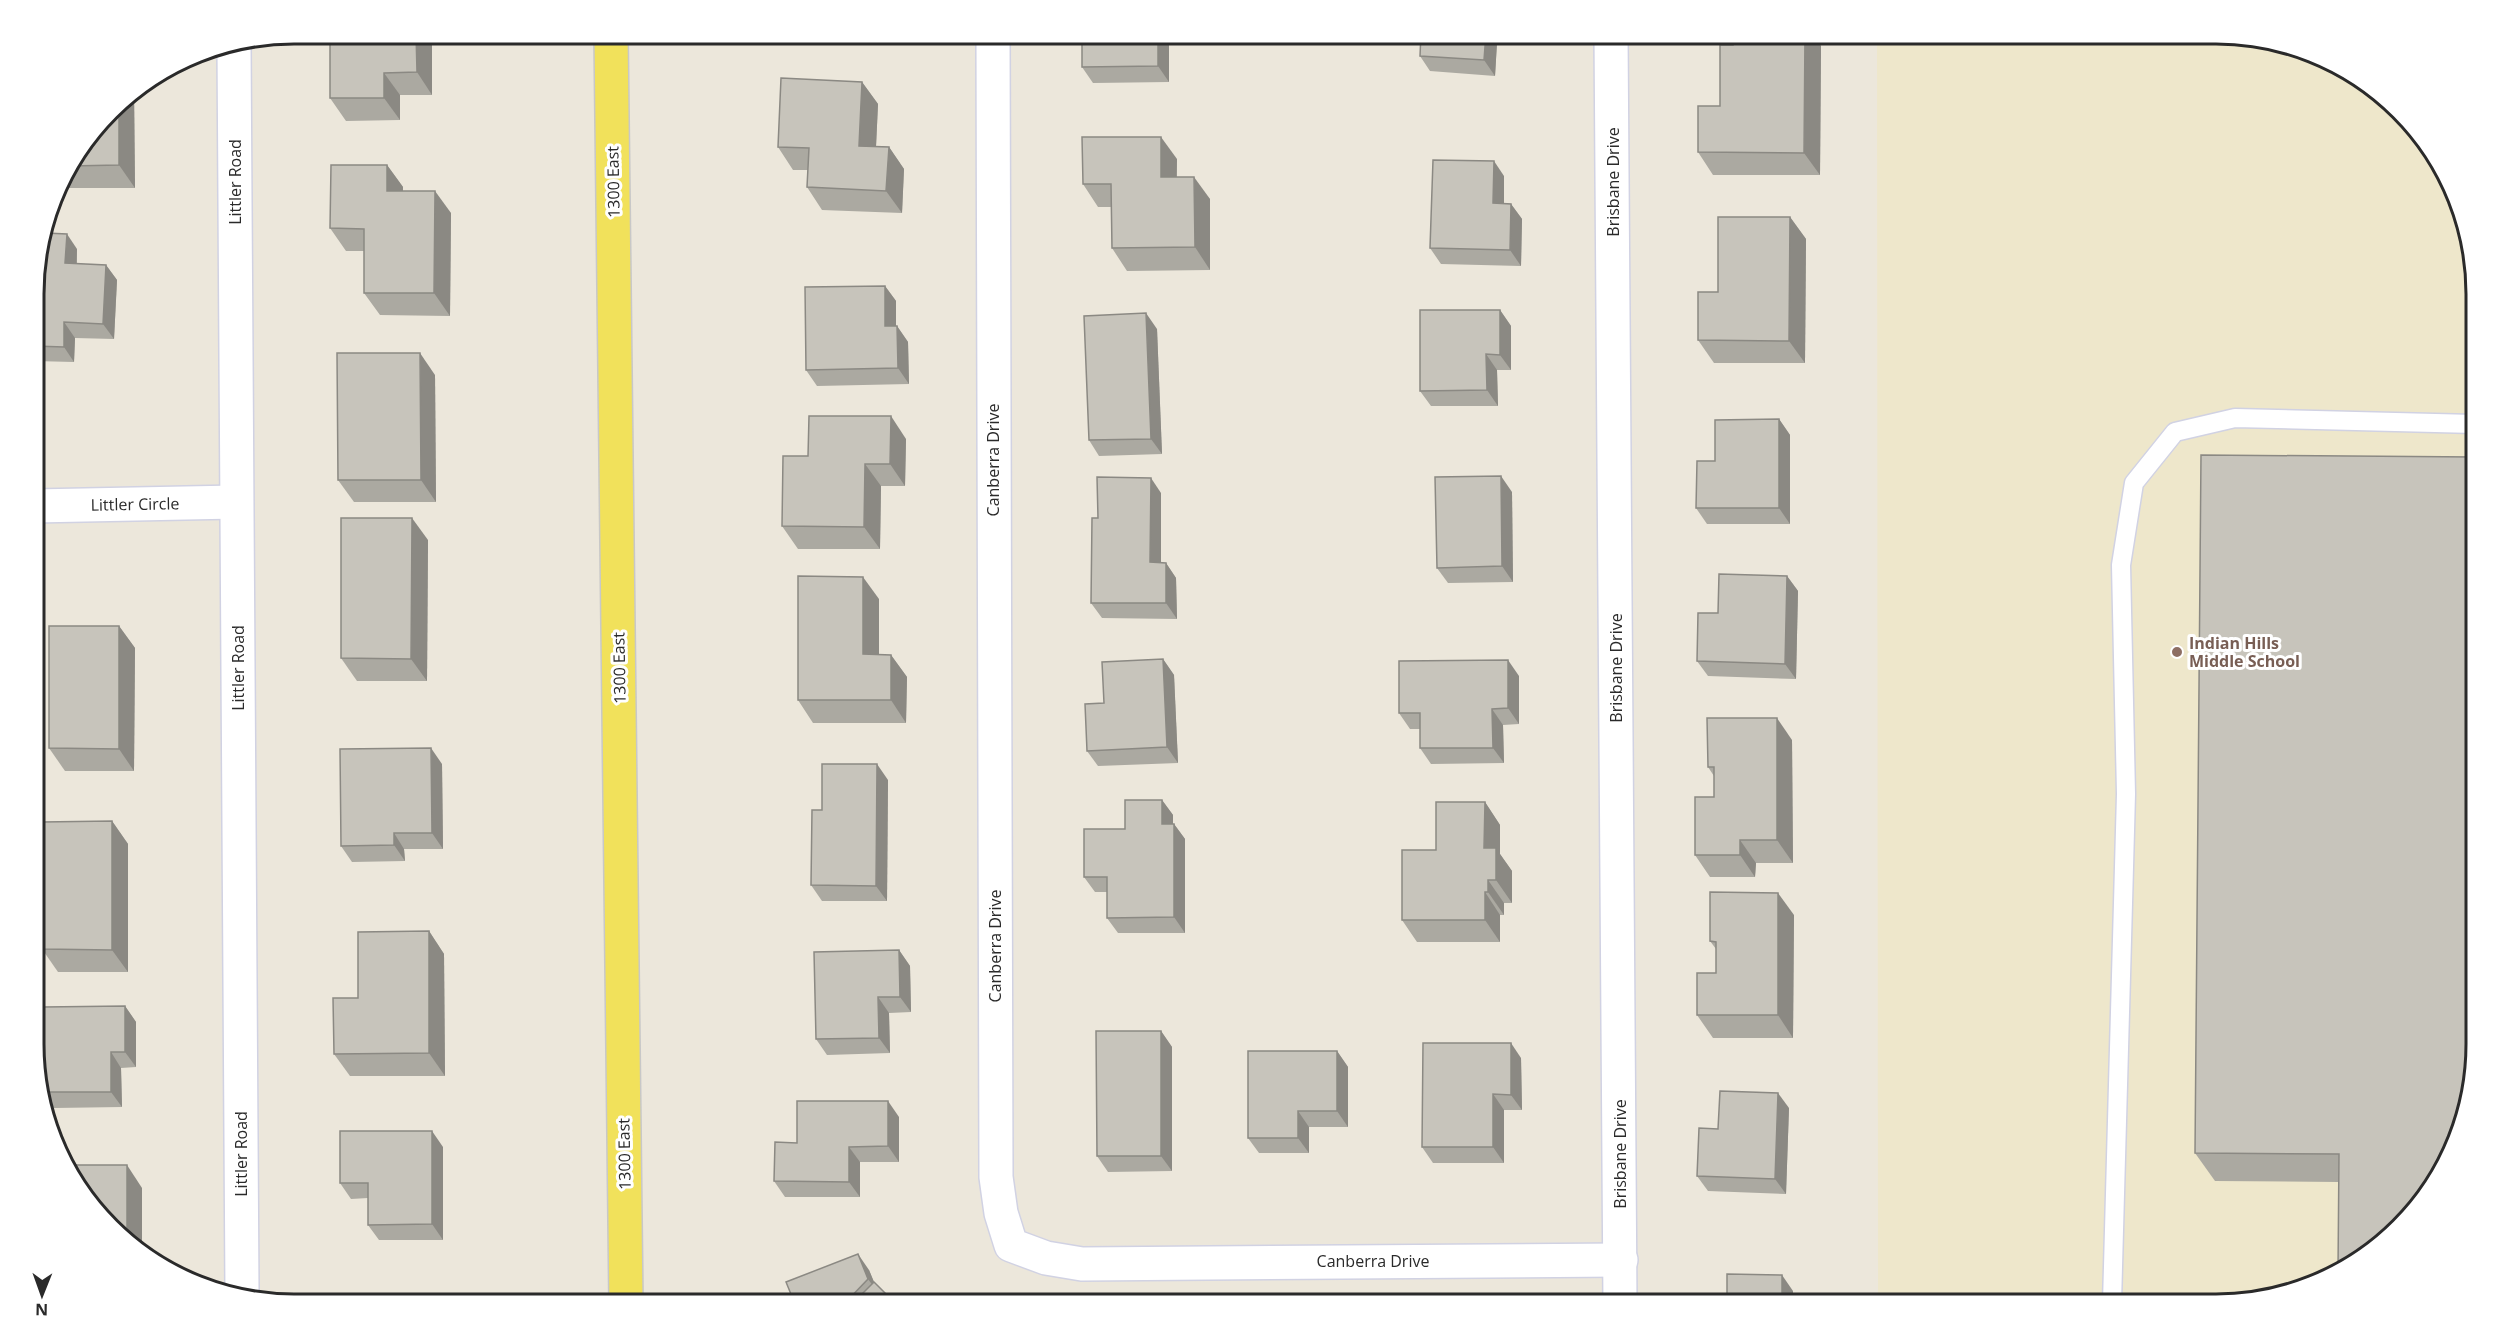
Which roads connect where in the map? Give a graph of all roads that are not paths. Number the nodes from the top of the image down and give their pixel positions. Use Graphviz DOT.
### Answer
graph roads {
  1 [pos="611,44"];
  2 [pos="993,44"];
  3 [pos="1611,44"];
  4 [pos="234,51"];
  5 [pos="2466,424"];
  6 [pos="236,502"];
  7 [pos="44,506"];
  8 [pos="1621,1260"];
  9 [pos="242,1288"];
  10 [pos="626,1294"];
  11 [pos="1620,1294"];
  12 [pos="2112,1294"];
  1 -- 10 [label="main road, 1300 East"];
  2 -- 8 [label="street, Canberra Drive"];
  3 -- 8 [label="street, Brisbane Drive"];
  4 -- 6 [label="street, Littler Road"];
  5 -- 12 [label="lane"];
  6 -- 7 [label="street, Littler Circle"];
  6 -- 9 [label="street, Littler Road"];
  8 -- 11 [label="street, Brisbane Drive"];
}
